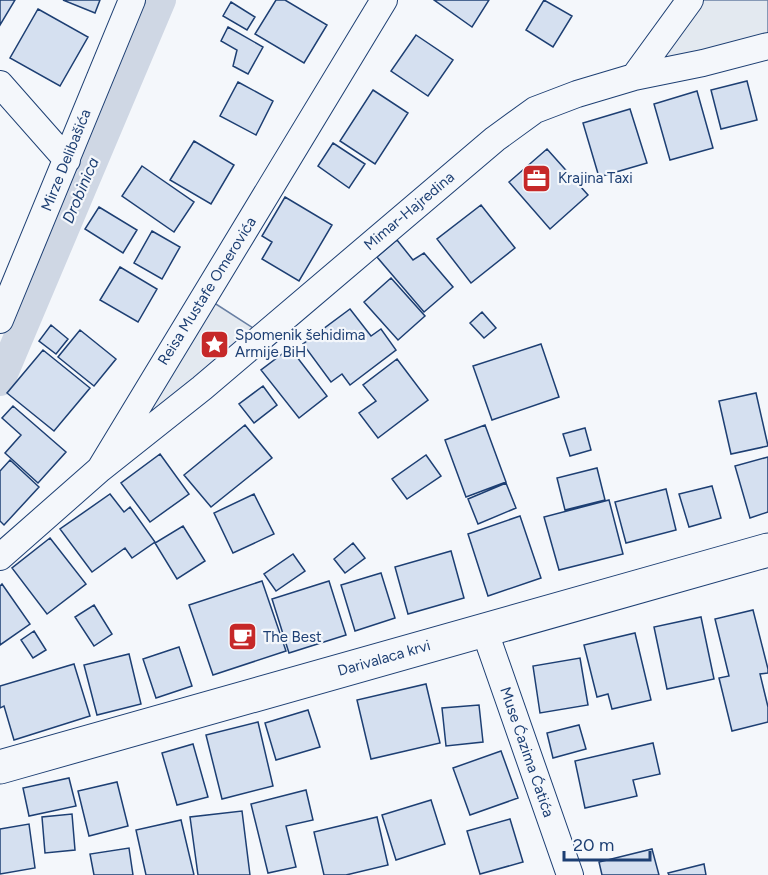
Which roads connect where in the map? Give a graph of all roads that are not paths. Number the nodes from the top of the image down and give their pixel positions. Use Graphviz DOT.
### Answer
graph roads {
  1 [pos="132,0"];
  2 [pos="384,0"];
  3 [pos="690,0"];
  4 [pos="768,46"];
  5 [pos="634,77"];
  6 [pos="0,84"];
  7 [pos="67,159"];
  8 [pos="0,320"];
  9 [pos="163,361"];
  10 [pos="202,388"];
  11 [pos="100,469"];
  12 [pos="768,550"];
  13 [pos="0,557"];
  14 [pos="484,629"];
  15 [pos="0,768"];
  16 [pos="570,875"];
  1 -- 7 [label="street, Mirze Delibašića"];
  2 -- 9 [label="street, Reisa Mustafe Omerovića"];
  3 -- 5 [label="street"];
  4 -- 5 [label="street, Mimar-Hajredina"];
  5 -- 10 [label="street, Mimar-Hajredina"];
  6 -- 7 [label="street"];
  7 -- 8 [label="street, Mirze Delibašića"];
  9 -- 10 [label="street"];
  9 -- 11 [label="street, Reisa Mustafe Omerovića"];
  10 -- 11 [label="street, Mimar-Hajredina"];
  11 -- 13 [label="street, Reisa Mustafe Omerovića"];
  12 -- 14 [label="street, Darivalaca krvi"];
  14 -- 15 [label="street, Darivalaca krvi"];
  14 -- 16 [label="street, Muse Ćazima Ćatića"];
}
